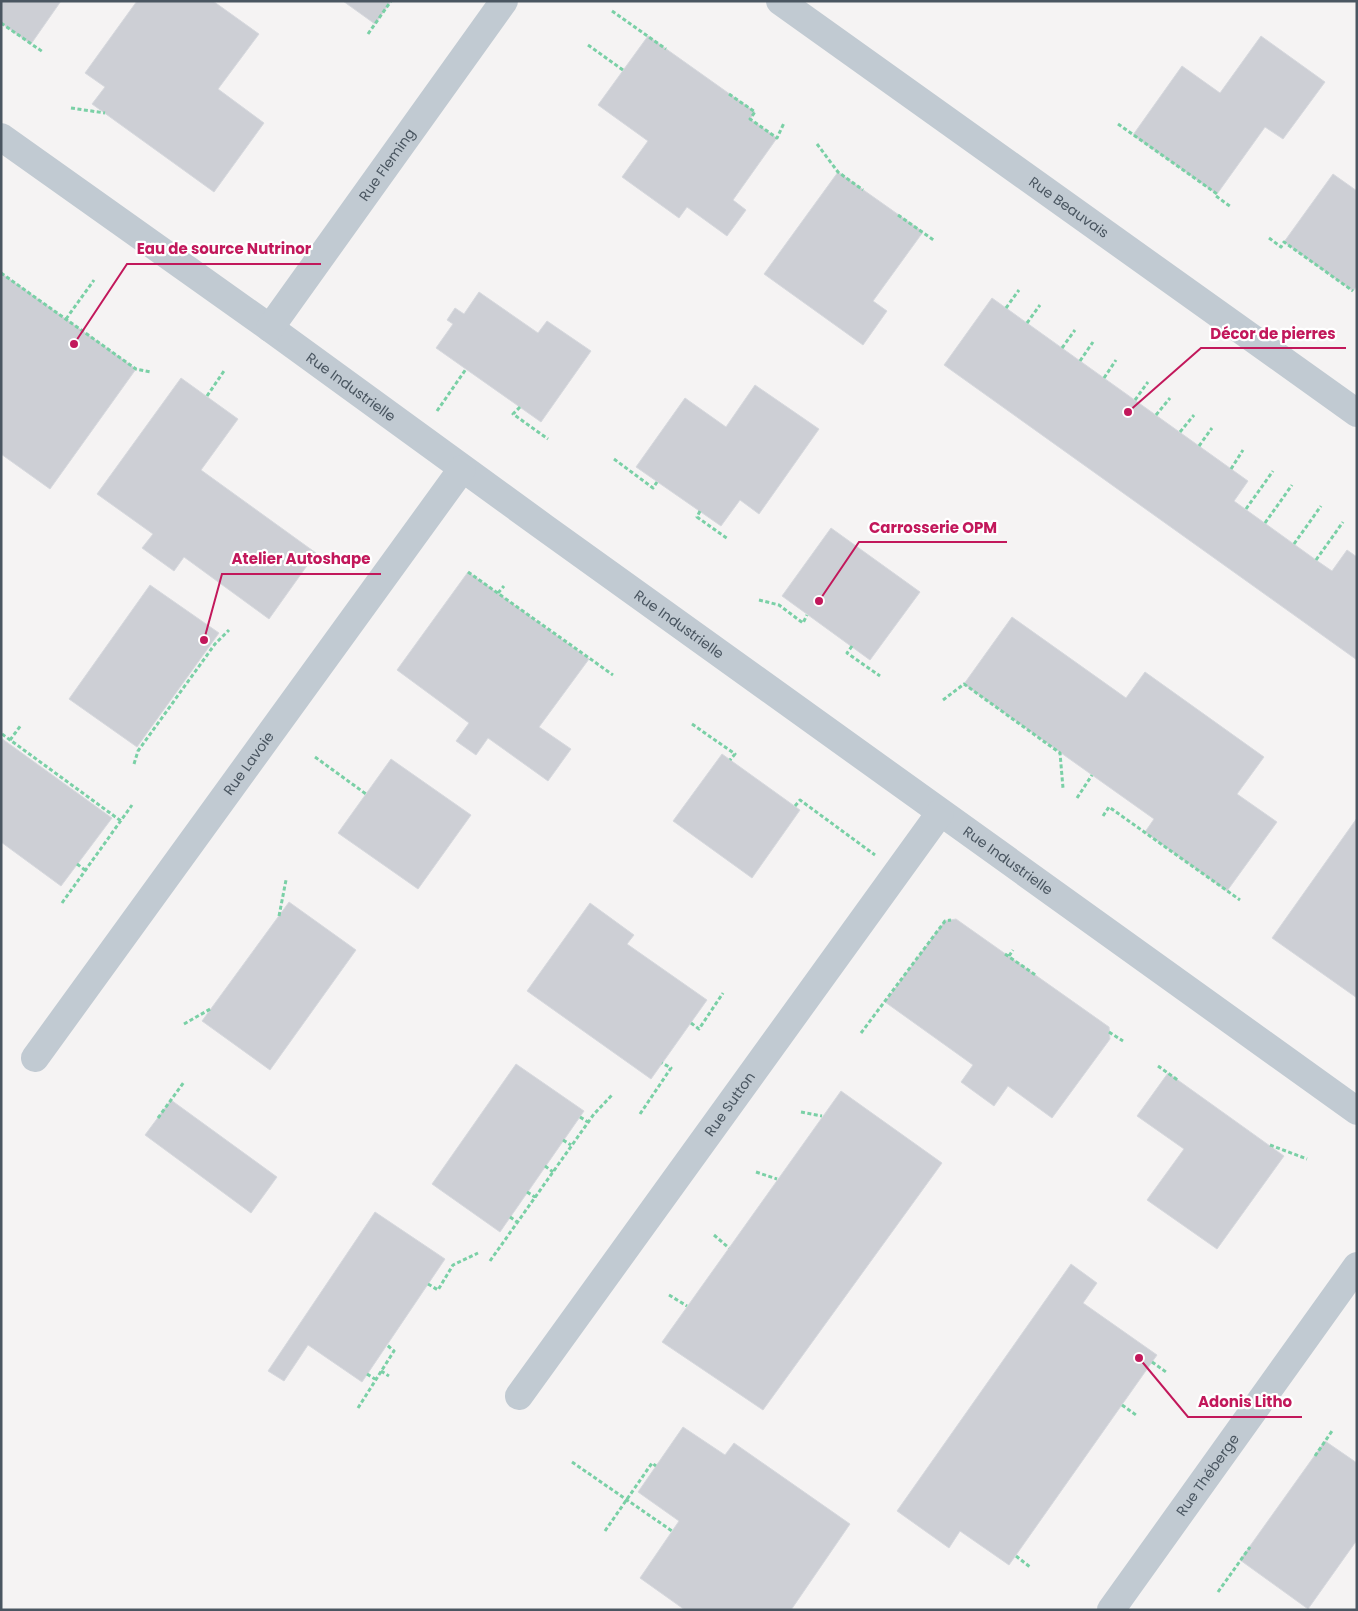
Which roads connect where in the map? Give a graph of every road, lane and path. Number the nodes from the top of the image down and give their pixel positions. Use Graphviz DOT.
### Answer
graph roads {
  1 [pos="391,1"];
  2 [pos="504,1"];
  3 [pos="780,1"];
  4 [pos="612,11"];
  5 [pos="1,23"];
  6 [pos="368,34"];
  7 [pos="588,45"];
  8 [pos="666,49"];
  9 [pos="43,52"];
  10 [pos="623,70"];
  11 [pos="729,94"];
  12 [pos="71,108"];
  13 [pos="105,113"];
  14 [pos="784,123"];
  15 [pos="1118,124"];
  16 [pos="1,137"];
  17 [pos="818,144"];
  18 [pos="863,190"];
  19 [pos="1231,207"];
  20 [pos="898,215"];
  21 [pos="1269,238"];
  22 [pos="935,241"];
  23 [pos="1,273"];
  24 [pos="94,280"];
  25 [pos="1019,290"];
  26 [pos="1353,291"];
  27 [pos="1040,305"];
  28 [pos="1006,308"];
  29 [pos="66,319"];
  30 [pos="1027,323"];
  31 [pos="270,328"];
  32 [pos="1075,330"];
  33 [pos="1093,342"];
  34 [pos="1062,348"];
  35 [pos="1116,360"];
  36 [pos="1080,361"];
  37 [pos="466,369"];
  38 [pos="224,371"];
  39 [pos="151,372"];
  40 [pos="1104,378"];
  41 [pos="1148,382"];
  42 [pos="207,396"];
  43 [pos="1170,398"];
  44 [pos="1135,400"];
  45 [pos="520,407"];
  46 [pos="437,411"];
  47 [pos="1357,413"];
  48 [pos="1156,415"];
  49 [pos="1194,415"];
  50 [pos="1212,428"];
  51 [pos="1180,432"];
  52 [pos="548,438"];
  53 [pos="1199,446"];
  54 [pos="1243,450"];
  55 [pos="614,459"];
  56 [pos="462,469"];
  57 [pos="1232,469"];
  58 [pos="1273,471"];
  59 [pos="657,482"];
  60 [pos="1292,485"];
  61 [pos="1321,506"];
  62 [pos="1246,509"];
  63 [pos="700,511"];
  64 [pos="1343,522"];
  65 [pos="1265,523"];
  66 [pos="728,539"];
  67 [pos="1294,544"];
  68 [pos="1316,560"];
  69 [pos="468,572"];
  70 [pos="504,586"];
  71 [pos="498,594"];
  72 [pos="758,600"];
  73 [pos="807,614"];
  74 [pos="229,630"];
  75 [pos="852,646"];
  76 [pos="613,675"];
  77 [pos="880,676"];
  78 [pos="943,700"];
  79 [pos="692,724"];
  80 [pos="21,725"];
  81 [pos="2,734"];
  82 [pos="10,740"];
  83 [pos="315,757"];
  84 [pos="730,760"];
  85 [pos="134,764"];
  86 [pos="1092,775"];
  87 [pos="1063,788"];
  88 [pos="366,794"];
  89 [pos="1077,798"];
  90 [pos="132,805"];
  91 [pos="795,806"];
  92 [pos="940,812"];
  93 [pos="1103,816"];
  94 [pos="121,821"];
  95 [pos="858,842"];
  96 [pos="77,864"];
  97 [pos="85,870"];
  98 [pos="286,880"];
  99 [pos="1240,900"];
  100 [pos="62,903"];
  101 [pos="279,916"];
  102 [pos="950,920"];
  103 [pos="1014,950"];
  104 [pos="1037,976"];
  105 [pos="723,993"];
  106 [pos="212,1008"];
  107 [pos="691,1023"];
  108 [pos="184,1024"];
  109 [pos="1109,1032"];
  110 [pos="861,1033"];
  111 [pos="1123,1041"];
  112 [pos="35,1058"];
  113 [pos="662,1063"];
  114 [pos="1158,1066"];
  115 [pos="1179,1081"];
  116 [pos="184,1082"];
  117 [pos="612,1095"];
  118 [pos="1357,1111"];
  119 [pos="801,1112"];
  120 [pos="640,1114"];
  121 [pos="822,1116"];
  122 [pos="580,1117"];
  123 [pos="158,1118"];
  124 [pos="588,1122"];
  125 [pos="563,1140"];
  126 [pos="571,1145"];
  127 [pos="1270,1145"];
  128 [pos="1307,1159"];
  129 [pos="545,1166"];
  130 [pos="553,1172"];
  131 [pos="756,1172"];
  132 [pos="777,1179"];
  133 [pos="527,1192"];
  134 [pos="535,1197"];
  135 [pos="510,1217"];
  136 [pos="517,1222"];
  137 [pos="714,1235"];
  138 [pos="728,1248"];
  139 [pos="478,1253"];
  140 [pos="490,1261"];
  141 [pos="1357,1266"];
  142 [pos="428,1284"];
  143 [pos="669,1295"];
  144 [pos="687,1306"];
  145 [pos="386,1346"];
  146 [pos="1152,1362"];
  147 [pos="381,1371"];
  148 [pos="1166,1372"];
  149 [pos="367,1374"];
  150 [pos="389,1376"];
  151 [pos="375,1379"];
  152 [pos="519,1396"];
  153 [pos="1122,1406"];
  154 [pos="358,1408"];
  155 [pos="1136,1415"];
  156 [pos="1332,1431"];
  157 [pos="1315,1456"];
  158 [pos="572,1462"];
  159 [pos="656,1466"];
  160 [pos="627,1500"];
  161 [pos="604,1531"];
  162 [pos="672,1531"];
  163 [pos="1250,1547"];
  164 [pos="1016,1556"];
  165 [pos="1030,1566"];
  166 [pos="1218,1592"];
  167 [pos="1111,1610"];
  1 -- 6 [label="path"];
  2 -- 31 [label="street, Rue Fleming"];
  3 -- 47 [label="street, Rue Beauvais"];
  4 -- 8 [label="path"];
  5 -- 9 [label="path"];
  7 -- 10 [label="path"];
  11 -- 14 [label="path"];
  12 -- 13 [label="path"];
  15 -- 19 [label="path"];
  16 -- 31 [label="street, Rue Industrielle"];
  17 -- 18 [label="path"];
  20 -- 22 [label="path"];
  21 -- 26 [label="path"];
  23 -- 29 [label="path"];
  24 -- 29 [label="path"];
  25 -- 28 [label="path"];
  27 -- 30 [label="path"];
  29 -- 39 [label="path"];
  31 -- 56 [label="street, Rue Industrielle"];
  32 -- 34 [label="path"];
  33 -- 36 [label="path"];
  35 -- 40 [label="path"];
  37 -- 46 [label="path"];
  38 -- 42 [label="path"];
  41 -- 44 [label="path"];
  43 -- 48 [label="path"];
  45 -- 52 [label="path"];
  49 -- 51 [label="path"];
  50 -- 53 [label="path"];
  54 -- 57 [label="path"];
  55 -- 59 [label="path"];
  56 -- 92 [label="street, Rue Industrielle"];
  56 -- 112 [label="street, Rue Lavoie"];
  58 -- 62 [label="path"];
  60 -- 65 [label="path"];
  61 -- 67 [label="path"];
  63 -- 66 [label="path"];
  64 -- 68 [label="path"];
  69 -- 71 [label="path"];
  70 -- 71 [label="path"];
  71 -- 76 [label="path"];
  72 -- 73 [label="path"];
  74 -- 85 [label="path"];
  75 -- 77 [label="path"];
  78 -- 87 [label="path"];
  79 -- 84 [label="path"];
  80 -- 82 [label="path"];
  81 -- 82 [label="path"];
  82 -- 94 [label="path"];
  83 -- 88 [label="path"];
  86 -- 89 [label="path"];
  90 -- 94 [label="path"];
  91 -- 95 [label="path"];
  92 -- 118 [label="street, Rue Industrielle"];
  92 -- 152 [label="street, Rue Sutton"];
  93 -- 99 [label="path"];
  94 -- 97 [label="path"];
  96 -- 97 [label="path"];
  97 -- 100 [label="path"];
  98 -- 101 [label="path"];
  102 -- 110 [label="path"];
  103 -- 104 [label="path"];
  105 -- 107 [label="path"];
  106 -- 108 [label="path"];
  109 -- 111 [label="path"];
  113 -- 120 [label="path"];
  114 -- 115 [label="path"];
  116 -- 123 [label="path"];
  117 -- 124 [label="path"];
  119 -- 121 [label="path"];
  122 -- 124 [label="path"];
  124 -- 126 [label="path"];
  125 -- 126 [label="path"];
  126 -- 130 [label="path"];
  127 -- 128 [label="path"];
  129 -- 130 [label="path"];
  130 -- 134 [label="path"];
  131 -- 132 [label="path"];
  133 -- 134 [label="path"];
  134 -- 136 [label="path"];
  135 -- 136 [label="path"];
  136 -- 140 [label="path"];
  137 -- 138 [label="path"];
  139 -- 142 [label="path"];
  141 -- 167 [label="street, Rue Théberge"];
  143 -- 144 [label="path"];
  145 -- 147 [label="path"];
  146 -- 148 [label="path"];
  147 -- 150 [label="path"];
  147 -- 151 [label="path"];
  149 -- 151 [label="path"];
  151 -- 154 [label="path"];
  153 -- 155 [label="path"];
  156 -- 157 [label="path"];
  158 -- 160 [label="path"];
  159 -- 160 [label="path"];
  160 -- 161 [label="path"];
  160 -- 162 [label="path"];
  163 -- 166 [label="path"];
  164 -- 165 [label="path"];
}
